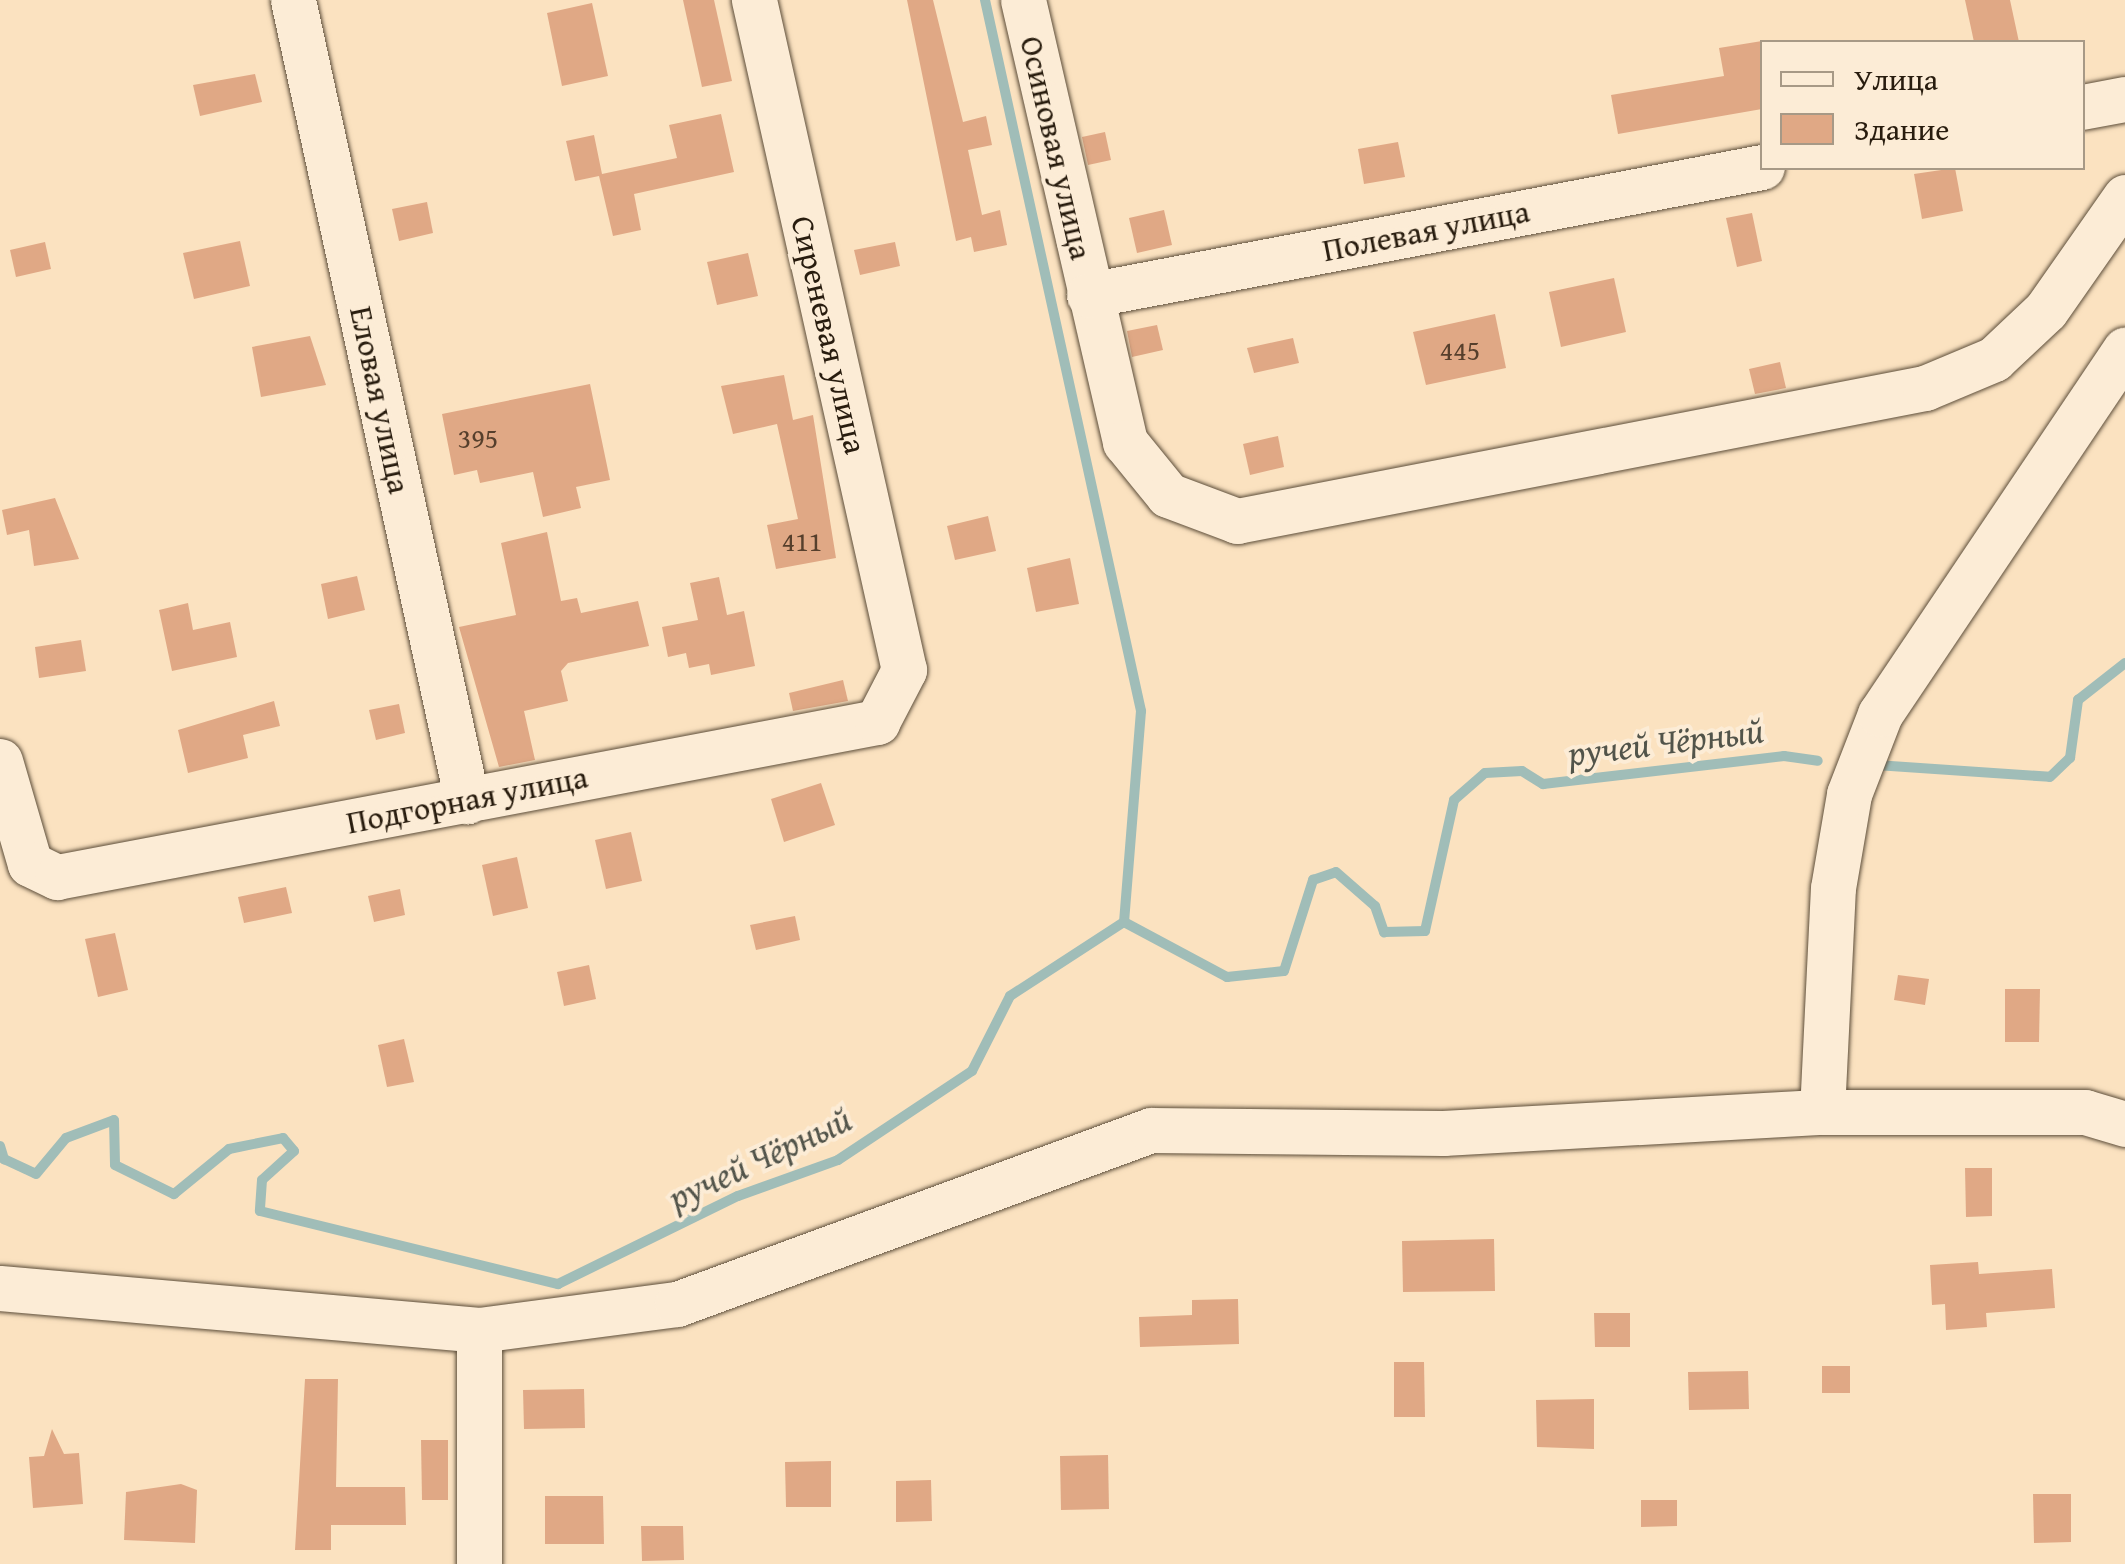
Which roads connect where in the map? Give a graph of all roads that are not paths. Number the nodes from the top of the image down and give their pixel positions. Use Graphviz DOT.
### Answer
graph roads {
  1 [pos="293,0"];
  2 [pos="754,0"];
  3 [pos="1023,0"];
  4 [pos="2125,99"];
  5 [pos="2085,106"];
  6 [pos="1760,168"];
  7 [pos="2125,197"];
  8 [pos="1089,295"];
  9 [pos="2124,353"];
  10 [pos="904,670"];
  11 [pos="0,762"];
  12 [pos="467,801"];
  13 [pos="1822,1112"];
  14 [pos="2125,1124"];
  15 [pos="0,1288"];
  16 [pos="479,1330"];
  17 [pos="479,1564"];
  1 -- 12 [label="street, Еловая улица"];
  2 -- 10 [label="street, Сиреневая улица"];
  3 -- 8 [label="street, Осиновая улица"];
  4 -- 5 [label="street"];
  6 -- 8 [label="street, Полевая улица"];
  7 -- 8 [label="street, Осиновая улица"];
  9 -- 13 [label="street"];
  10 -- 12 [label="street, Подгорная улица"];
  11 -- 12 [label="street, Подгорная улица"];
  13 -- 14 [label="street"];
  13 -- 16 [label="street"];
  15 -- 16 [label="street"];
  16 -- 17 [label="street"];
}
